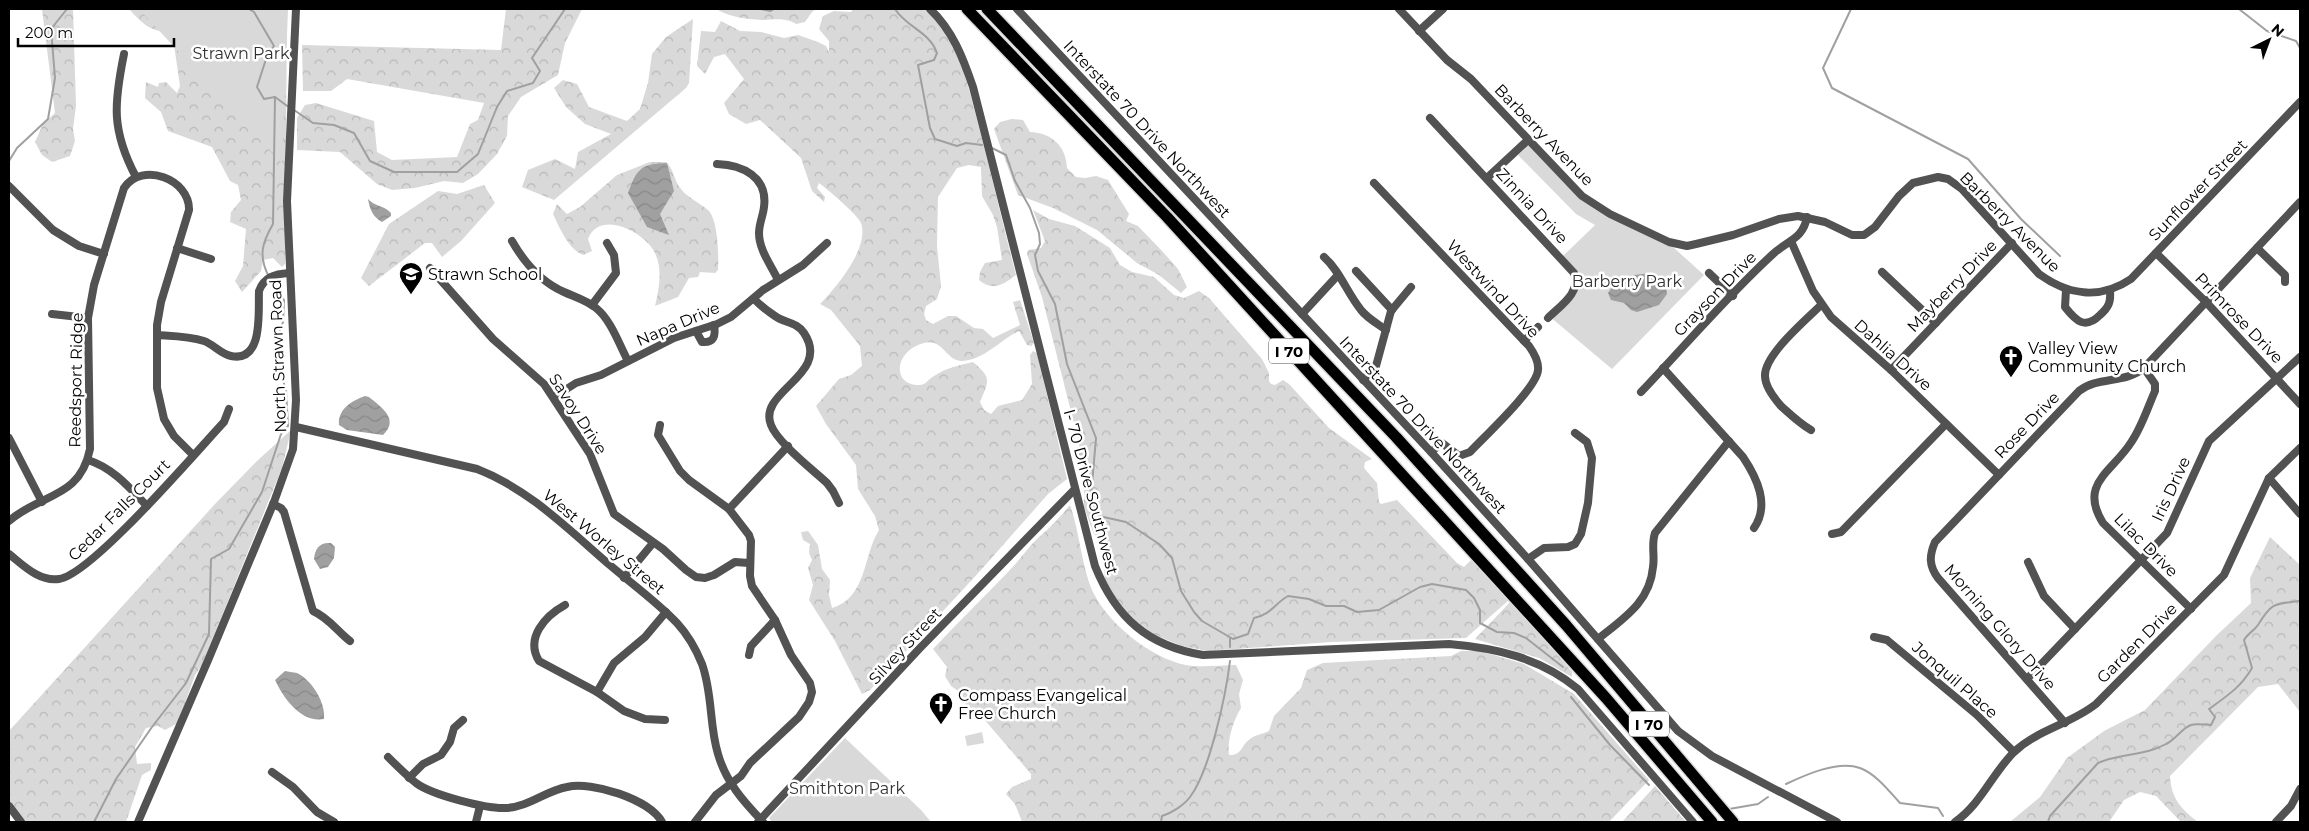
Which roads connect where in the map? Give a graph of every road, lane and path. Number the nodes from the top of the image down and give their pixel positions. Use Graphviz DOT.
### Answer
graph roads {
  1 [pos="296,9"];
  2 [pos="930,9"];
  3 [pos="967,9"];
  4 [pos="987,9"];
  5 [pos="1017,9"];
  6 [pos="1399,9"];
  7 [pos="1443,9"];
  8 [pos="1419,31"];
  9 [pos="124,54"];
  10 [pos="2300,102"];
  11 [pos="1430,118"];
  12 [pos="1528,140"];
  13 [pos="717,164"];
  14 [pos="136,177"];
  15 [pos="1486,178"];
  16 [pos="1374,183"];
  17 [pos="9,186"];
  18 [pos="2300,202"];
  19 [pos="1807,216"];
  20 [pos="512,241"];
  21 [pos="1791,241"];
  22 [pos="608,243"];
  23 [pos="828,243"];
  24 [pos="2012,243"];
  25 [pos="177,248"];
  26 [pos="2257,248"];
  27 [pos="104,254"];
  28 [pos="2156,254"];
  29 [pos="1324,257"];
  30 [pos="211,259"];
  31 [pos="430,268"];
  32 [pos="1356,271"];
  33 [pos="1882,272"];
  34 [pos="289,273"];
  35 [pos="1709,273"];
  36 [pos="1338,275"];
  37 [pos="778,280"];
  38 [pos="2285,282"];
  39 [pos="1411,287"];
  40 [pos="2066,290"];
  41 [pos="2110,290"];
  42 [pos="2094,292"];
  43 [pos="1733,296"];
  44 [pos="754,299"];
  45 [pos="2206,302"];
  46 [pos="592,305"];
  47 [pos="1821,305"];
  48 [pos="1392,310"];
  49 [pos="52,314"];
  50 [pos="1302,314"];
  51 [pos="88,318"];
  52 [pos="1548,318"];
  53 [pos="1936,323"];
  54 [pos="714,326"];
  55 [pos="1538,327"];
  56 [pos="1386,330"];
  57 [pos="696,331"];
  58 [pos="157,335"];
  59 [pos="1524,341"];
  60 [pos="2300,357"];
  61 [pos="628,361"];
  62 [pos="1663,368"];
  63 [pos="2144,368"];
  64 [pos="1891,370"];
  65 [pos="2277,378"];
  66 [pos="1363,380"];
  67 [pos="1641,392"];
  68 [pos="554,397"];
  69 [pos="2300,404"];
  70 [pos="229,409"];
  71 [pos="1946,424"];
  72 [pos="660,425"];
  73 [pos="296,427"];
  74 [pos="1810,430"];
  75 [pos="1575,433"];
  76 [pos="9,438"];
  77 [pos="1729,441"];
  78 [pos="788,446"];
  79 [pos="2300,448"];
  80 [pos="1431,452"];
  81 [pos="193,455"];
  82 [pos="88,460"];
  83 [pos="1999,475"];
  84 [pos="2269,478"];
  85 [pos="1074,490"];
  86 [pos="42,502"];
  87 [pos="839,503"];
  88 [pos="273,504"];
  89 [pos="147,506"];
  90 [pos="729,508"];
  91 [pos="2300,514"];
  92 [pos="9,521"];
  93 [pos="1754,528"];
  94 [pos="1832,534"];
  95 [pos="1935,542"];
  96 [pos="653,543"];
  97 [pos="9,554"];
  98 [pos="1528,559"];
  99 [pos="2142,561"];
  100 [pos="2028,562"];
  101 [pos="749,563"];
  102 [pos="624,578"];
  103 [pos="565,605"];
  104 [pos="2191,609"];
  105 [pos="666,612"];
  106 [pos="775,620"];
  107 [pos="2075,629"];
  108 [pos="1874,636"];
  109 [pos="1598,639"];
  110 [pos="350,641"];
  111 [pos="749,655"];
  112 [pos="2027,679"];
  113 [pos="596,692"];
  114 [pos="463,720"];
  115 [pos="664,720"];
  116 [pos="2065,723"];
  117 [pos="2014,752"];
  118 [pos="388,757"];
  119 [pos="272,772"];
  120 [pos="409,778"];
  121 [pos="730,785"];
  122 [pos="2300,788"];
  123 [pos="9,806"];
  124 [pos="480,806"];
  125 [pos="760,821"];
  126 [pos="21,822"];
  127 [pos="138,822"];
  128 [pos="334,822"];
  129 [pos="476,822"];
  130 [pos="662,822"];
  131 [pos="695,822"];
  132 [pos="1693,822"];
  133 [pos="1712,822"];
  134 [pos="1733,822"];
  135 [pos="1837,822"];
  136 [pos="1955,822"];
  137 [pos="2276,822"];
  1 -- 34 [label="street, North Strawn Road"];
  2 -- 85 [label="street, I- 70 Drive Southwest"];
  3 -- 133 [label="highway, I 70"];
  4 -- 134 [label="highway, I 70"];
  5 -- 50 [label="street, Interstate 70 Drive Northwest"];
  6 -- 8 [label="street, Barberry Avenue"];
  7 -- 8 [label="street"];
  8 -- 12 [label="street, Barberry Avenue"];
  9 -- 14 [label="street"];
  10 -- 28 [label="street, Sunflower Street"];
  11 -- 15 [label="street, Zinnia Drive"];
  12 -- 15 [label="street"];
  12 -- 19 [label="street, Barberry Avenue"];
  13 -- 37 [label="street"];
  14 -- 25 [label="street"];
  14 -- 27 [label="street, Reedsport Ridge"];
  15 -- 52 [label="street, Zinnia Drive"];
  16 -- 59 [label="street, Westwind Drive"];
  17 -- 27 [label="street"];
  18 -- 26 [label="street, Rose Drive"];
  19 -- 21 [label="street, Grayson Drive"];
  19 -- 24 [label="street, Barberry Avenue"];
  20 -- 46 [label="street"];
  21 -- 43 [label="street, Grayson Drive"];
  21 -- 47 [label="street, Dahlia Drive"];
  22 -- 46 [label="street"];
  23 -- 37 [label="street, Napa Drive"];
  24 -- 40 [label="street, Barberry Avenue"];
  24 -- 53 [label="street, Mayberry Drive"];
  25 -- 30 [label="street"];
  25 -- 58 [label="street"];
  26 -- 38 [label="street"];
  26 -- 45 [label="street, Rose Drive"];
  27 -- 51 [label="street, Reedsport Ridge"];
  28 -- 41 [label="street, Sunflower Street"];
  28 -- 45 [label="street, Primrose Drive"];
  29 -- 36 [label="street"];
  31 -- 68 [label="street, Savoy Drive"];
  32 -- 48 [label="street"];
  33 -- 53 [label="street"];
  34 -- 58 [label="street"];
  34 -- 73 [label="street, North Strawn Road"];
  35 -- 43 [label="street"];
  36 -- 50 [label="street"];
  36 -- 56 [label="street"];
  37 -- 44 [label="street, Napa Drive"];
  39 -- 48 [label="street"];
  40 -- 41 [label="street"];
  40 -- 42 [label="street, Barberry Avenue"];
  41 -- 42 [label="street, Sunflower Street"];
  43 -- 62 [label="street, Grayson Drive"];
  44 -- 54 [label="street, Napa Drive"];
  44 -- 78 [label="street"];
  45 -- 63 [label="street, Rose Drive"];
  45 -- 65 [label="street, Primrose Drive"];
  46 -- 61 [label="street"];
  47 -- 64 [label="street, Dahlia Drive"];
  47 -- 74 [label="street"];
  48 -- 56 [label="street"];
  49 -- 51 [label="street"];
  50 -- 66 [label="street, Interstate 70 Drive Northwest"];
  51 -- 82 [label="street, Reedsport Ridge"];
  53 -- 64 [label="street, Mayberry Drive"];
  54 -- 57 [label="street, Napa Drive"];
  54 -- 57 [label="street"];
  55 -- 59 [label="street"];
  56 -- 66 [label="street"];
  57 -- 61 [label="street, Napa Drive"];
  58 -- 81 [label="street"];
  59 -- 80 [label="street, Westwind Drive"];
  60 -- 65 [label="street, Iris Drive"];
  61 -- 68 [label="street, Napa Drive"];
  62 -- 67 [label="street, Grayson Drive"];
  62 -- 77 [label="street"];
  63 -- 83 [label="street, Rose Drive"];
  63 -- 99 [label="street, Lilac Drive"];
  64 -- 71 [label="street, Dahlia Drive"];
  65 -- 69 [label="street, Primrose Drive"];
  65 -- 99 [label="street, Iris Drive"];
  66 -- 80 [label="street, Interstate 70 Drive Northwest"];
  68 -- 96 [label="street, Savoy Drive"];
  70 -- 81 [label="street, Cedar Falls Court"];
  71 -- 83 [label="street, Dahlia Drive"];
  71 -- 94 [label="street"];
  72 -- 90 [label="street"];
  73 -- 88 [label="street, North Strawn Road"];
  73 -- 102 [label="street, West Worley Street"];
  75 -- 98 [label="street"];
  76 -- 86 [label="street"];
  77 -- 93 [label="street"];
  77 -- 109 [label="street"];
  78 -- 87 [label="street"];
  78 -- 90 [label="street"];
  79 -- 84 [label="street, Garden Drive"];
  80 -- 98 [label="street, Interstate 70 Drive Northwest"];
  81 -- 89 [label="street, Cedar Falls Court"];
  82 -- 86 [label="street, Reedsport Ridge"];
  82 -- 89 [label="street"];
  83 -- 95 [label="street, Rose Drive"];
  84 -- 91 [label="street"];
  84 -- 104 [label="street, Garden Drive"];
  85 -- 125 [label="street, Silvey Street"];
  85 -- 132 [label="street, I- 70 Drive Southwest"];
  86 -- 92 [label="street, Reedsport Ridge"];
  88 -- 110 [label="street"];
  88 -- 127 [label="street, North Strawn Road"];
  89 -- 97 [label="street, Cedar Falls Court"];
  90 -- 101 [label="street"];
  95 -- 112 [label="street, Morning Glory Drive"];
  96 -- 101 [label="street, Savoy Drive"];
  96 -- 102 [label="street"];
  98 -- 109 [label="street, Interstate 70 Drive Northwest"];
  99 -- 104 [label="street, Lilac Drive"];
  99 -- 107 [label="street, Iris Drive"];
  100 -- 107 [label="street"];
  101 -- 106 [label="street"];
  102 -- 105 [label="street, West Worley Street"];
  103 -- 113 [label="street"];
  104 -- 116 [label="street, Garden Drive"];
  105 -- 113 [label="street"];
  105 -- 121 [label="street, West Worley Street"];
  106 -- 111 [label="street"];
  106 -- 121 [label="street"];
  107 -- 112 [label="street, Iris Drive"];
  108 -- 117 [label="street, Jonquil Place"];
  109 -- 135 [label="street, Interstate 70 Drive Northwest"];
  112 -- 116 [label="street, Morning Glory Drive"];
  113 -- 115 [label="street"];
  114 -- 120 [label="street"];
  116 -- 117 [label="street, Garden Drive"];
  117 -- 136 [label="street, Garden Drive"];
  118 -- 120 [label="street"];
  119 -- 128 [label="street"];
  120 -- 124 [label="street"];
  121 -- 125 [label="street, West Worley Street"];
  121 -- 131 [label="street"];
  122 -- 137 [label="street"];
  123 -- 126 [label="street"];
  124 -- 129 [label="street"];
  124 -- 130 [label="street"];
}
